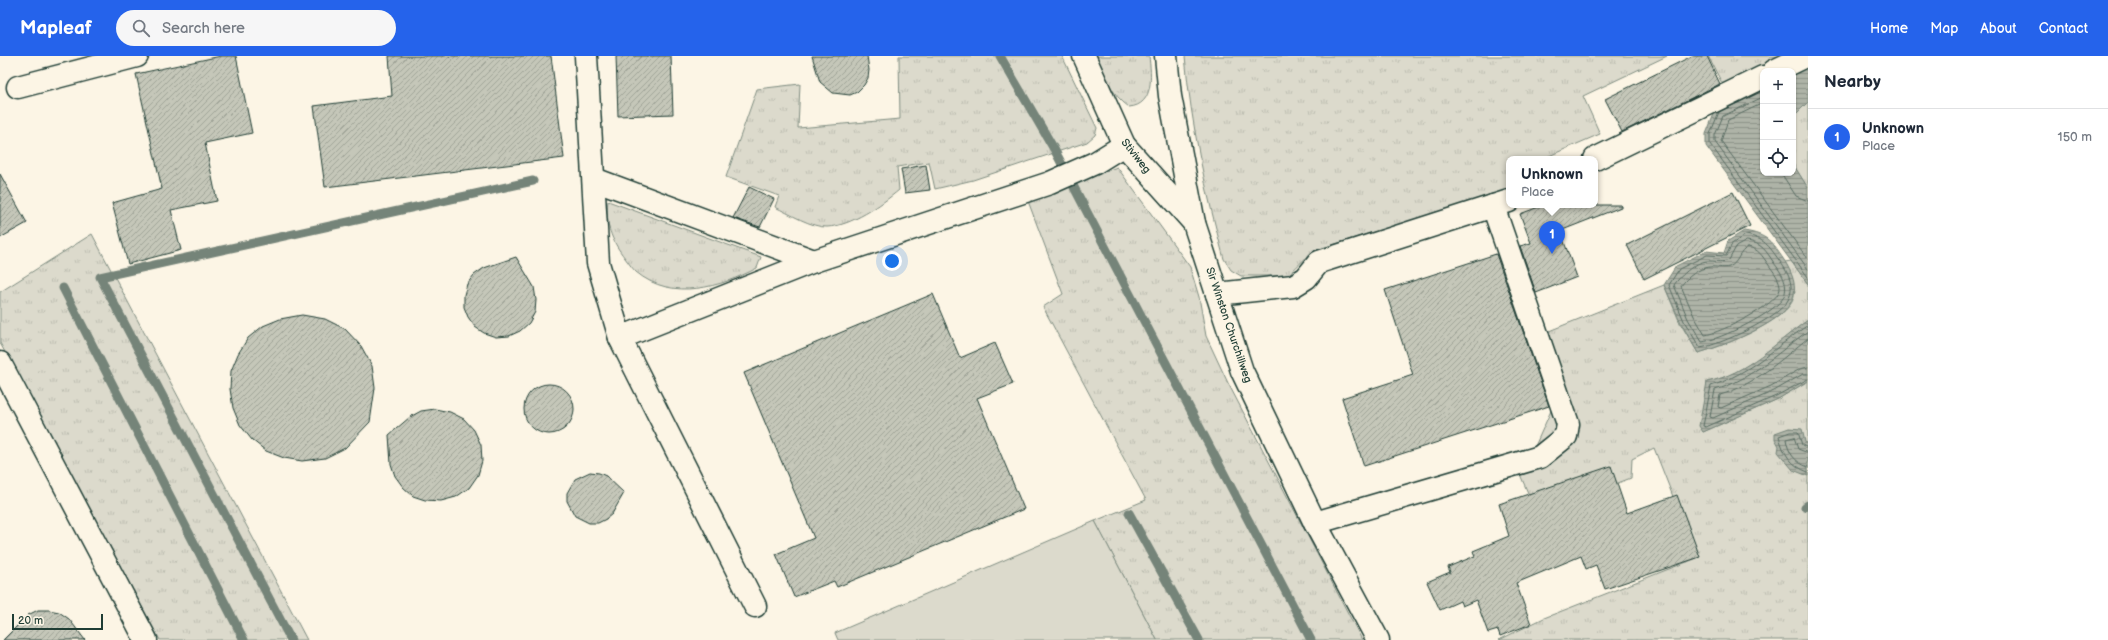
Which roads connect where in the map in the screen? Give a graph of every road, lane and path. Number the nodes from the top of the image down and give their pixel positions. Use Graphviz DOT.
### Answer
graph roads {
  1 [pos="137,56"];
  2 [pos="586,56"];
  3 [pos="1084,56"];
  4 [pos="1166,56"];
  5 [pos="1805,56"];
  6 [pos="1780,68"];
  7 [pos="1760,78"];
  8 [pos="18,87"];
  9 [pos="1124,145"];
  10 [pos="1598,158"];
  11 [pos="594,179"];
  12 [pos="1501,204"];
  13 [pos="1194,223"];
  14 [pos="814,261"];
  15 [pos="1217,294"];
  16 [pos="620,338"];
  17 [pos="0,363"];
  18 [pos="1315,523"];
  19 [pos="755,606"];
  20 [pos="146,640"];
  21 [pos="1378,640"];
  1 -- 8 [label="street"];
  2 -- 11 [label="street"];
  3 -- 9 [label="street, Stiviweg"];
  4 -- 13 [label="street, Sir Winston Churchillweg"];
  5 -- 6 [label="street"];
  7 -- 10 [label="street"];
  9 -- 13 [label="street, Stiviweg"];
  9 -- 14 [label="street"];
  11 -- 14 [label="street"];
  11 -- 16 [label="street"];
  12 -- 15 [label="street"];
  12 -- 18 [label="street"];
  13 -- 15 [label="street, Sir Winston Churchillweg"];
  14 -- 16 [label="street"];
  15 -- 18 [label="street, Sir Winston Churchillweg"];
  16 -- 19 [label="street"];
  17 -- 20 [label="street"];
  18 -- 21 [label="street, Sir Winston Churchillweg"];
}
